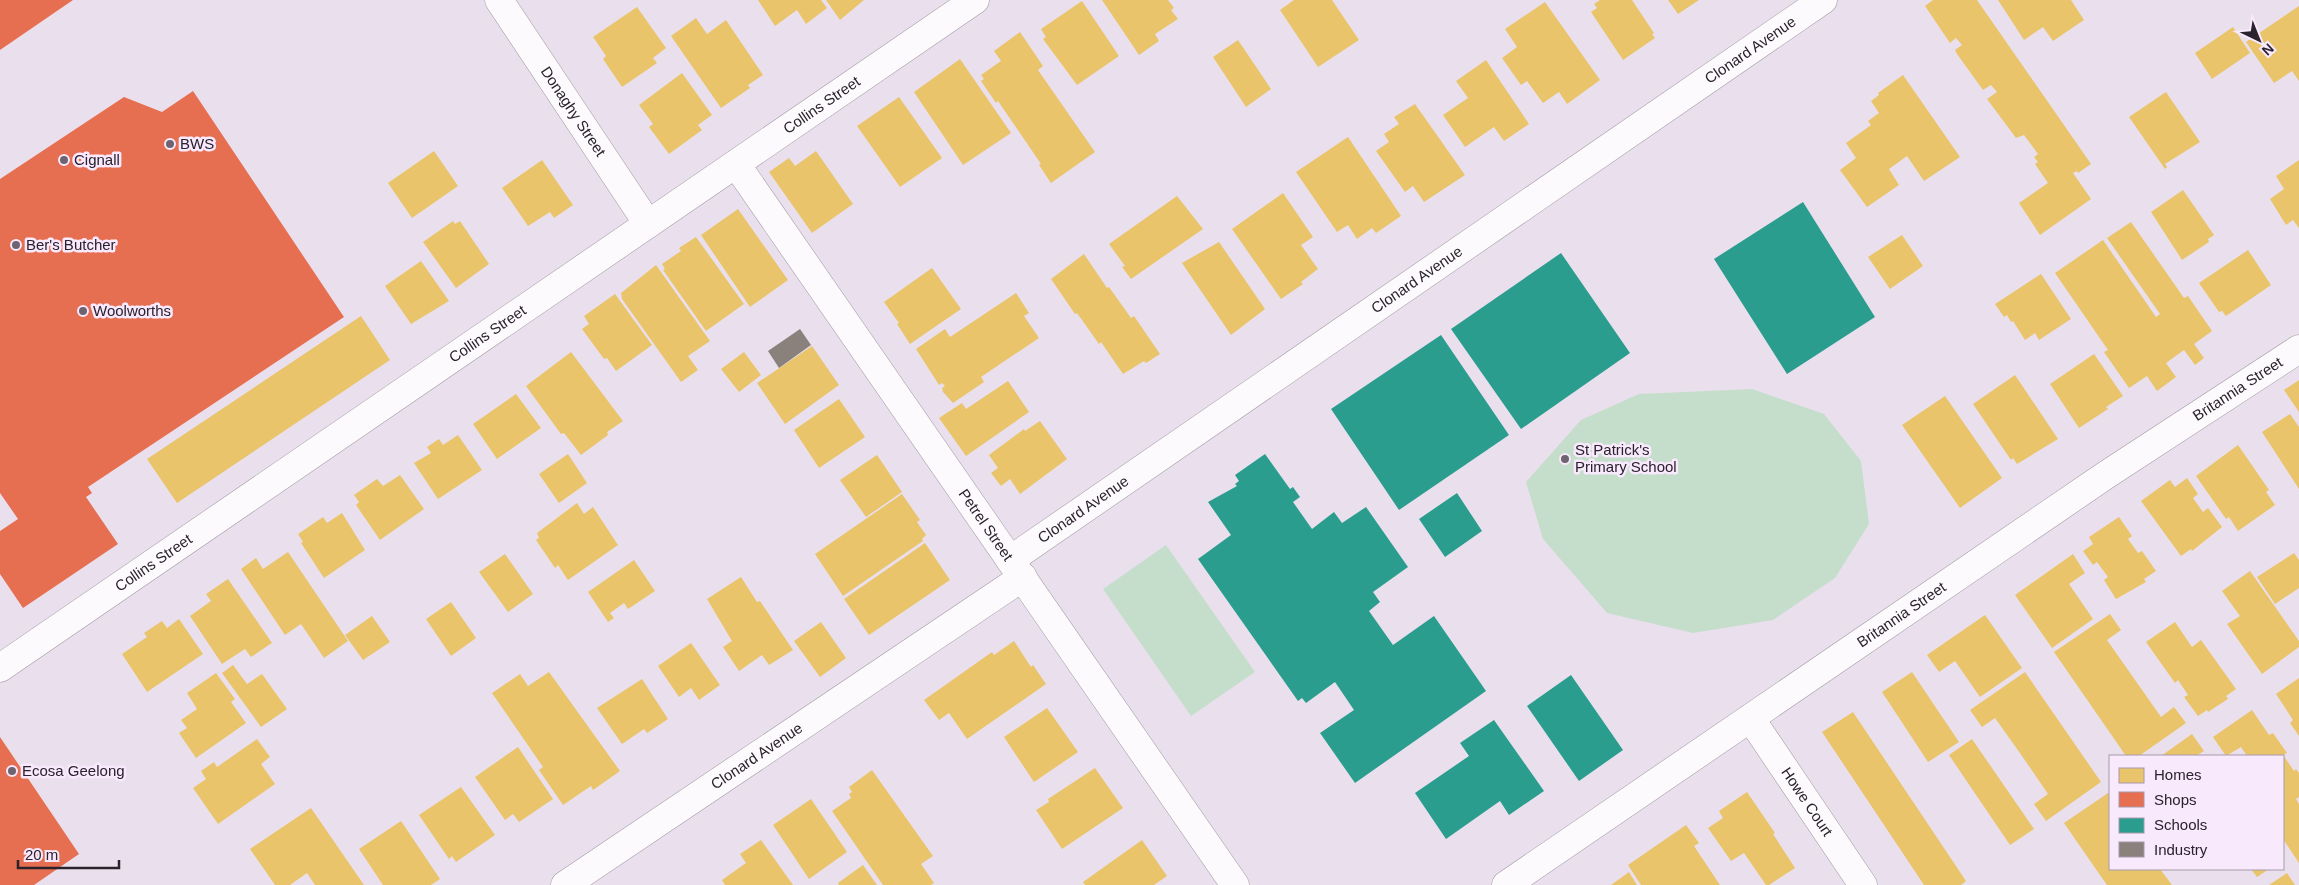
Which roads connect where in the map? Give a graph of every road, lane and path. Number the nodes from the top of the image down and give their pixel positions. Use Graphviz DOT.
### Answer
graph roads {
  1 [pos="499,0"];
  2 [pos="975,0"];
  3 [pos="1823,0"];
  4 [pos="736,164"];
  5 [pos="648,224"];
  6 [pos="2299,349"];
  7 [pos="1016,568"];
  8 [pos="0,668"];
  9 [pos="1751,719"];
  10 [pos="565,885"];
  11 [pos="1236,885"];
  12 [pos="1506,885"];
  13 [pos="1863,885"];
  1 -- 5 [label="street, Donaghy Street"];
  2 -- 4 [label="street, Collins Street"];
  3 -- 7 [label="street, Clonard Avenue"];
  4 -- 5 [label="street, Collins Street"];
  4 -- 7 [label="street, Petrel Street"];
  5 -- 8 [label="street, Collins Street"];
  6 -- 9 [label="street, Britannia Street"];
  7 -- 10 [label="street, Clonard Avenue"];
  7 -- 11 [label="street, Petrel Street"];
  9 -- 12 [label="street, Britannia Street"];
  9 -- 13 [label="street, Howe Court"];
}
